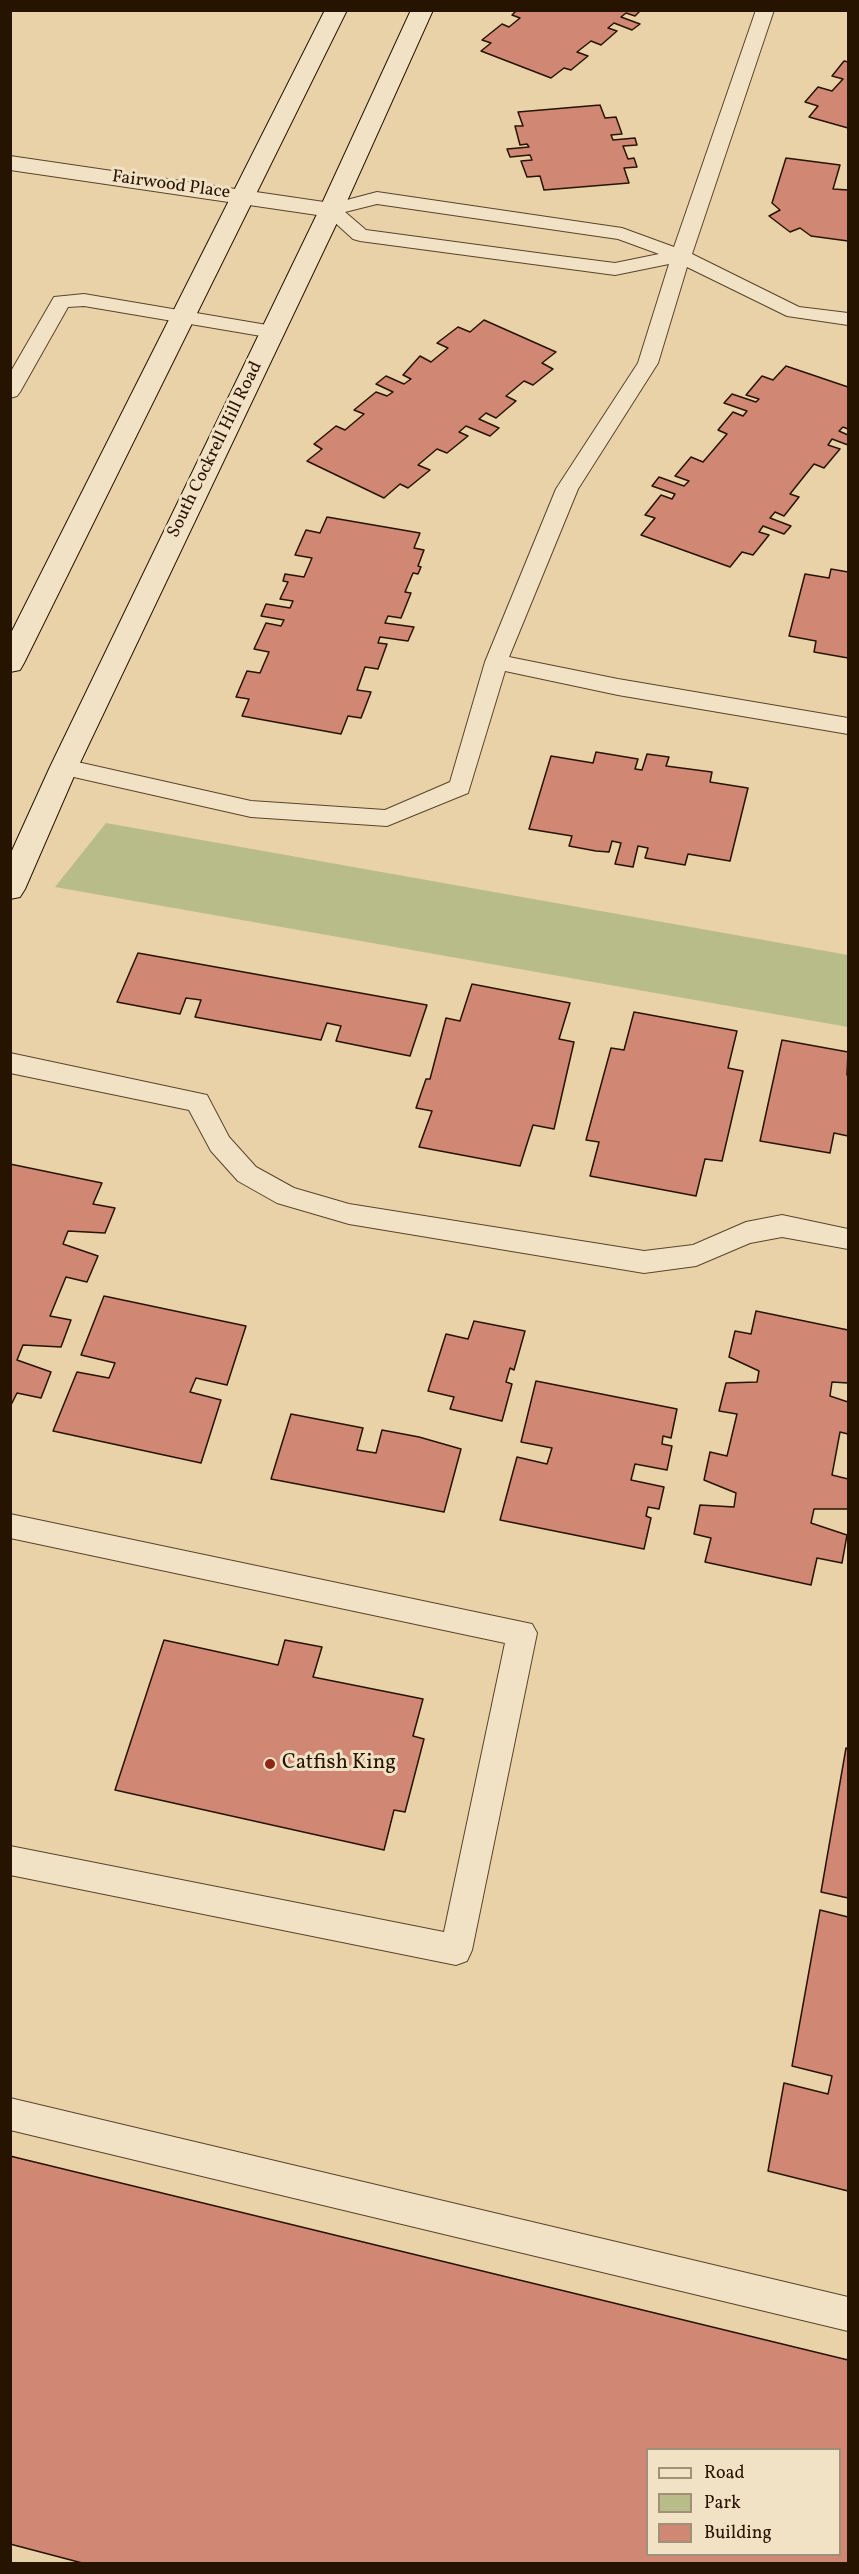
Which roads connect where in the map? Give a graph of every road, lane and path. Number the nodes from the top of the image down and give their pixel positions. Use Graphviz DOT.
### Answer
graph roads {
  1 [pos="336,10"];
  2 [pos="422,10"];
  3 [pos="765,10"];
  4 [pos="10,163"];
  5 [pos="243,196"];
  6 [pos="331,210"];
  7 [pos="681,256"];
  8 [pos="183,318"];
  9 [pos="849,319"];
  10 [pos="273,332"];
  11 [pos="10,392"];
  12 [pos="496,662"];
  13 [pos="10,663"];
  14 [pos="849,726"];
  15 [pos="64,767"];
  16 [pos="10,889"];
  17 [pos="10,1064"];
  18 [pos="849,1239"];
  19 [pos="10,1526"];
  20 [pos="10,1860"];
  21 [pos="10,2114"];
  22 [pos="849,2314"];
  1 -- 5 [label="main road"];
  2 -- 6 [label="main road, South Cockrell Hill Road"];
  3 -- 7 [label="lane"];
  4 -- 5 [label="main road, Fairwood Place"];
  5 -- 6 [label="main road, Fairwood Place"];
  5 -- 8 [label="main road"];
  6 -- 7 [label="lane"];
  6 -- 7 [label="lane"];
  6 -- 10 [label="main road, South Cockrell Hill Road"];
  7 -- 9 [label="lane"];
  7 -- 12 [label="lane"];
  8 -- 10 [label="lane"];
  8 -- 11 [label="lane"];
  8 -- 13 [label="main road"];
  10 -- 15 [label="main road, South Cockrell Hill Road"];
  12 -- 14 [label="lane"];
  12 -- 15 [label="lane"];
  15 -- 16 [label="main road, South Cockrell Hill Road"];
  17 -- 18 [label="lane"];
  19 -- 20 [label="lane"];
  21 -- 22 [label="lane"];
}
